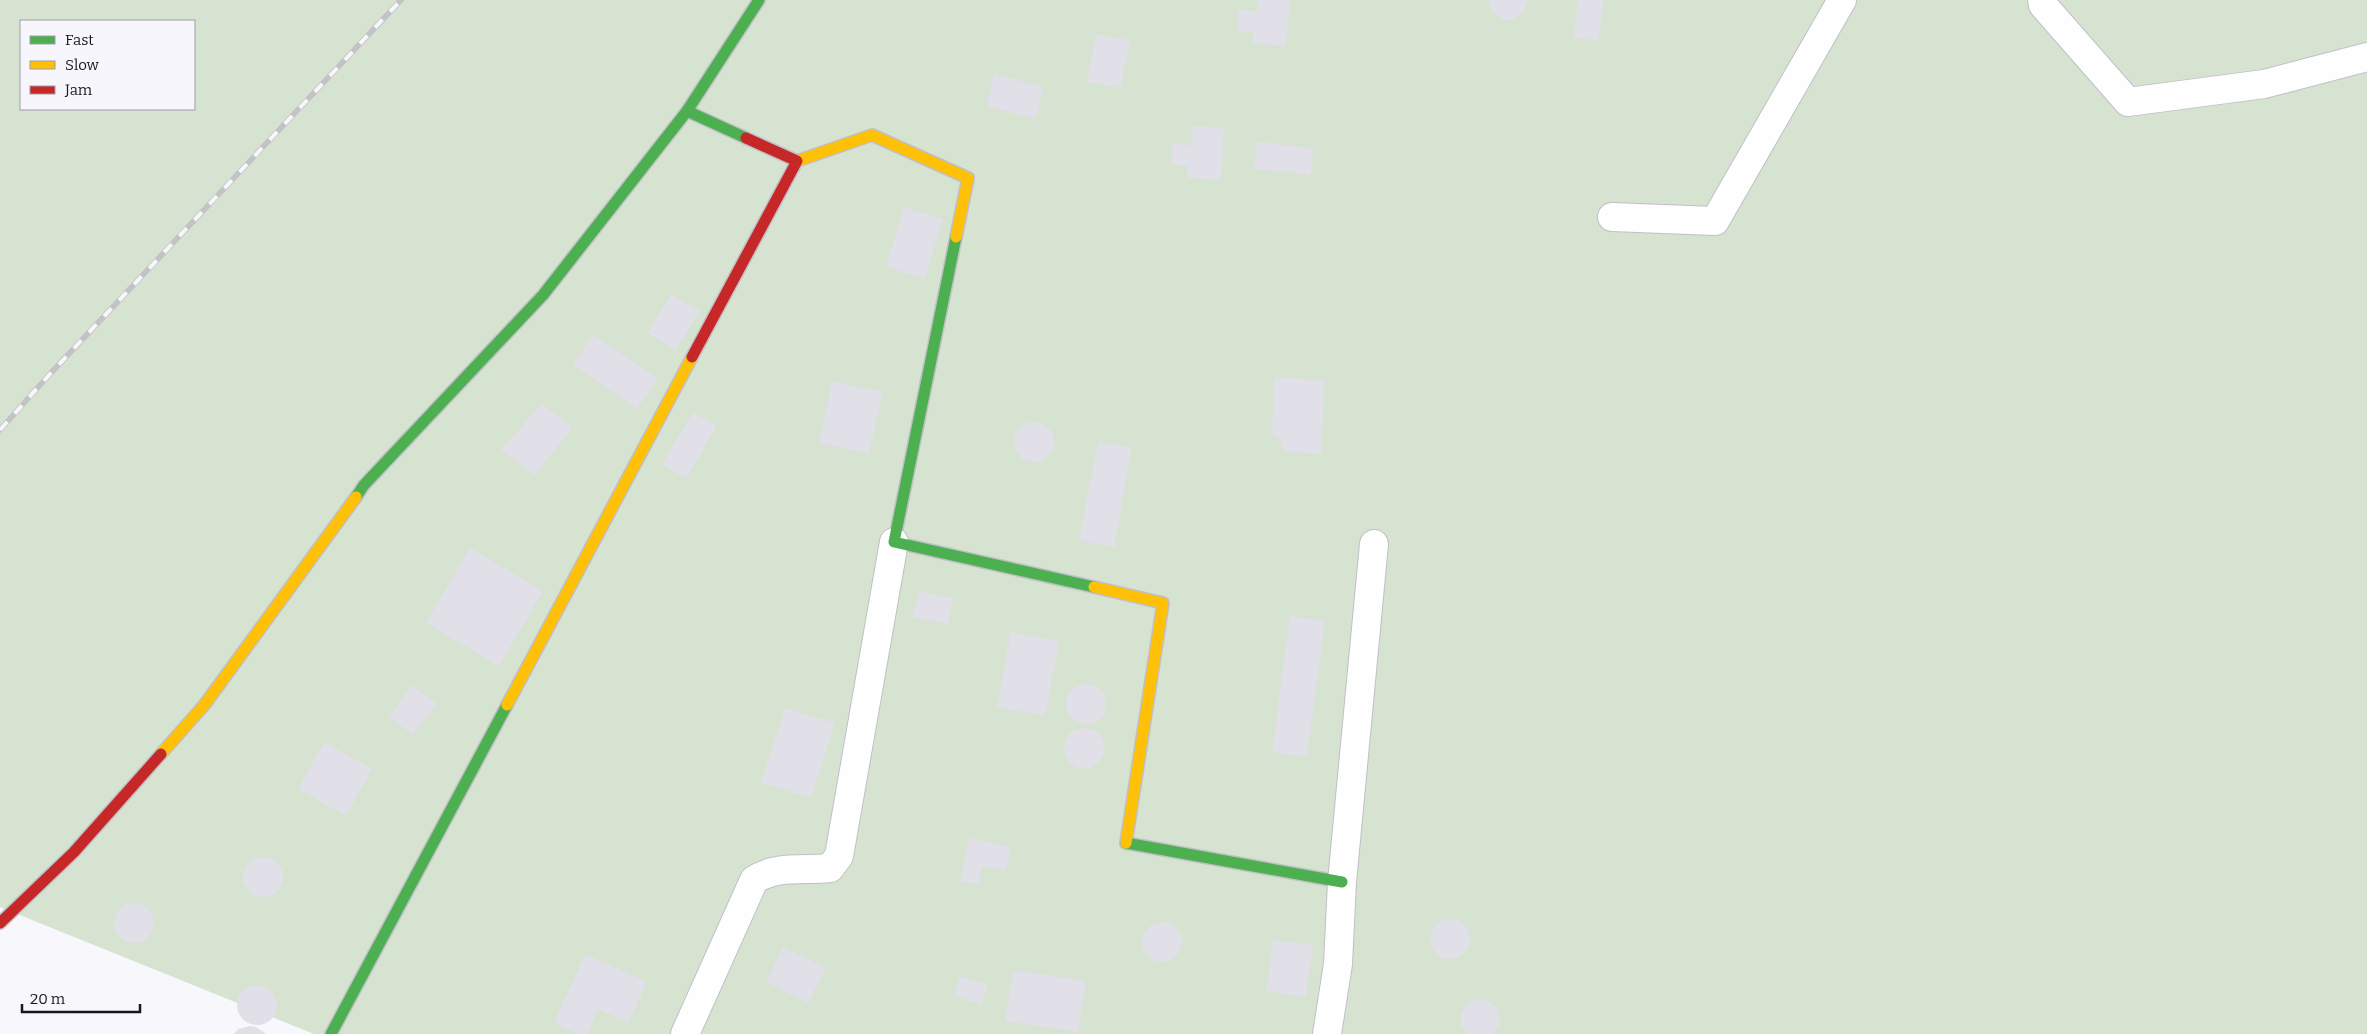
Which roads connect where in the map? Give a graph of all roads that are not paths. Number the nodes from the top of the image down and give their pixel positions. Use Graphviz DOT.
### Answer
graph roads {
  1 [pos="759,0"];
  2 [pos="1842,0"];
  3 [pos="2042,0"];
  4 [pos="2367,57"];
  5 [pos="687,111"];
  6 [pos="797,161"];
  7 [pos="1612,217"];
  8 [pos="894,542"];
  9 [pos="1374,544"];
  10 [pos="1342,882"];
  11 [pos="0,923"];
  12 [pos="331,1034"];
  13 [pos="685,1034"];
  14 [pos="1327,1034"];
  1 -- 5 [label="street"];
  2 -- 7 [label="street"];
  3 -- 4 [label="street"];
  5 -- 6 [label="street"];
  5 -- 11 [label="street"];
  6 -- 8 [label="street"];
  6 -- 12 [label="street"];
  8 -- 10 [label="street"];
  8 -- 13 [label="street"];
  9 -- 10 [label="street"];
  10 -- 14 [label="street"];
}
